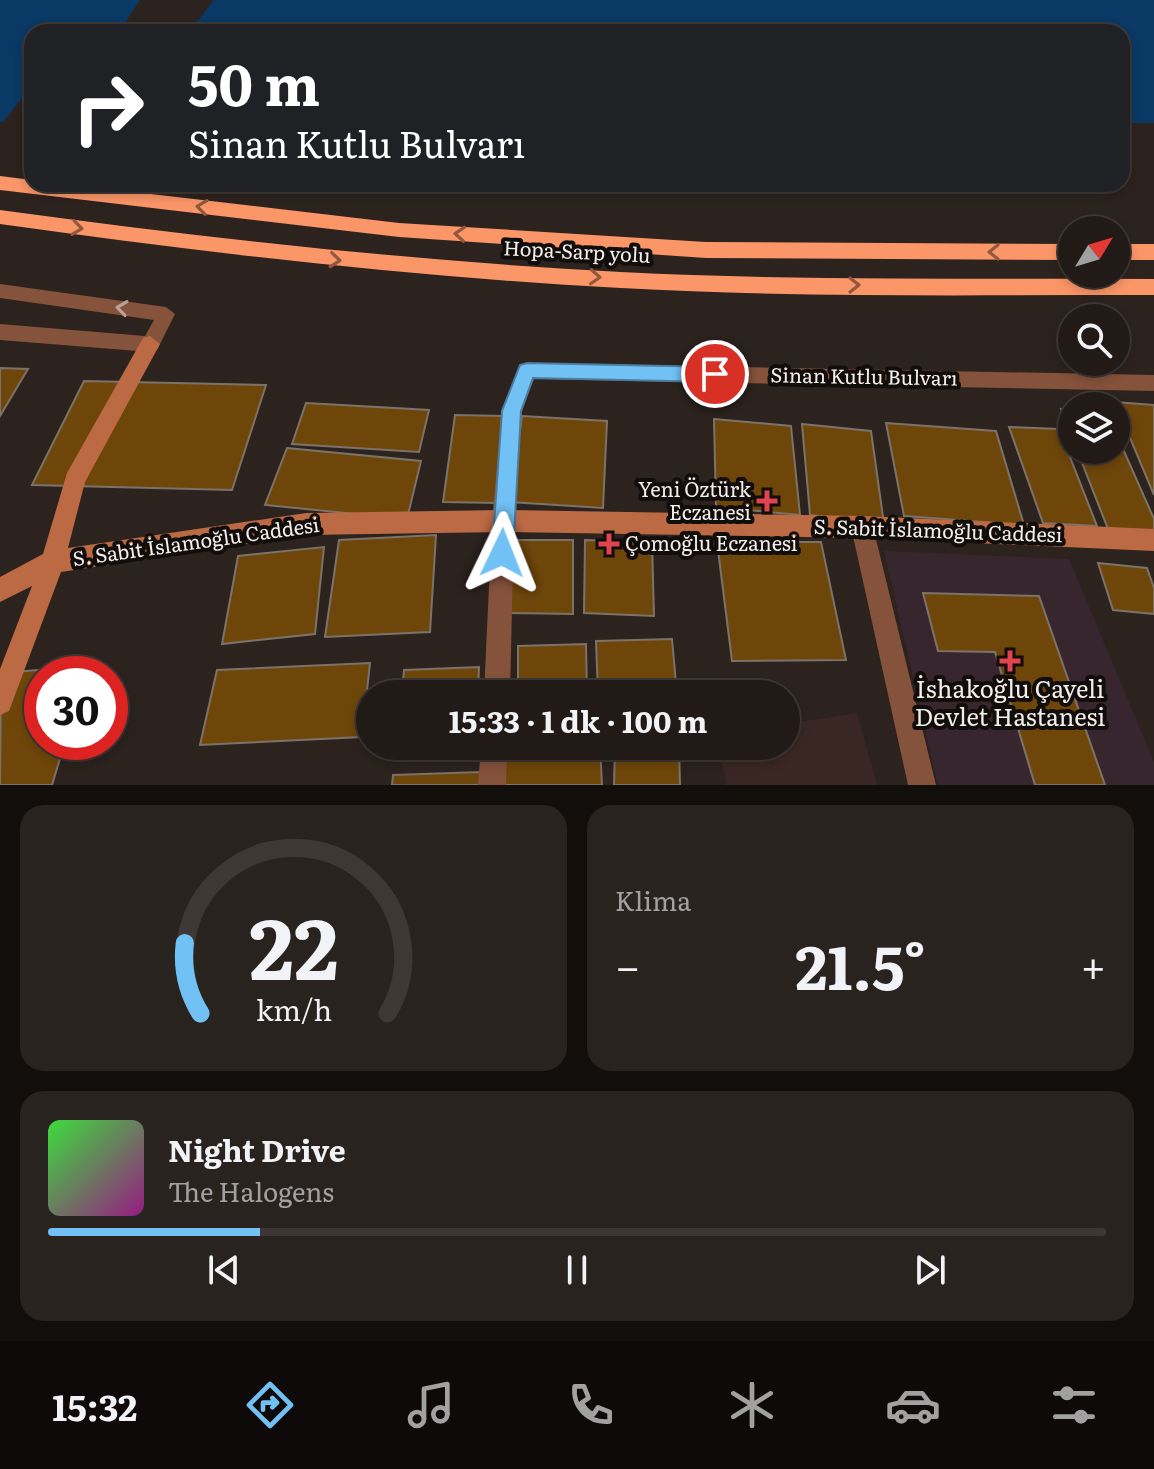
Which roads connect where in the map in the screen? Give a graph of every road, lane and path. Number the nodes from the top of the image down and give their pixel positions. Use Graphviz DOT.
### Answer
graph roads {
  1 [pos="0,183"];
  2 [pos="24,186"];
  3 [pos="76,192"];
  4 [pos="0,217"];
  5 [pos="1058,252"];
  6 [pos="1130,252"];
  7 [pos="1154,252"];
  8 [pos="1154,287"];
  9 [pos="0,291"];
  10 [pos="0,332"];
  11 [pos="150,344"];
  12 [pos="1154,383"];
  13 [pos="503,521"];
  14 [pos="862,527"];
  15 [pos="1154,540"];
  16 [pos="53,562"];
  17 [pos="0,590"];
  18 [pos="6,671"];
  19 [pos="497,680"];
  20 [pos="0,702"];
  21 [pos="493,760"];
  22 [pos="492,785"];
  23 [pos="922,785"];
  2 -- 1 [label="highway, one-way"];
  5 -- 3 [label="highway, one-way"];
  4 -- 8 [label="highway, Hopa-Sarp yolu, one-way"];
  6 -- 7 [label="highway"];
  11 -- 9 [label="street, one-way"];
  10 -- 11 [label="street"];
  11 -- 16 [label="street"];
  12 -- 13 [label="street, Sinan Kutlu Bulvarı"];
  13 -- 14 [label="street, S. Sabit İslamoğlu Caddesi"];
  13 -- 16 [label="street, S. Sabit İslamoğlu Caddesi"];
  13 -- 19 [label="street"];
  14 -- 15 [label="street, S. Sabit İslamoğlu Caddesi"];
  14 -- 23 [label="street"];
  16 -- 17 [label="street, S. Sabit İslamoğlu Caddesi"];
  16 -- 18 [label="street"];
  18 -- 20 [label="street"];
  21 -- 22 [label="street"];
}
